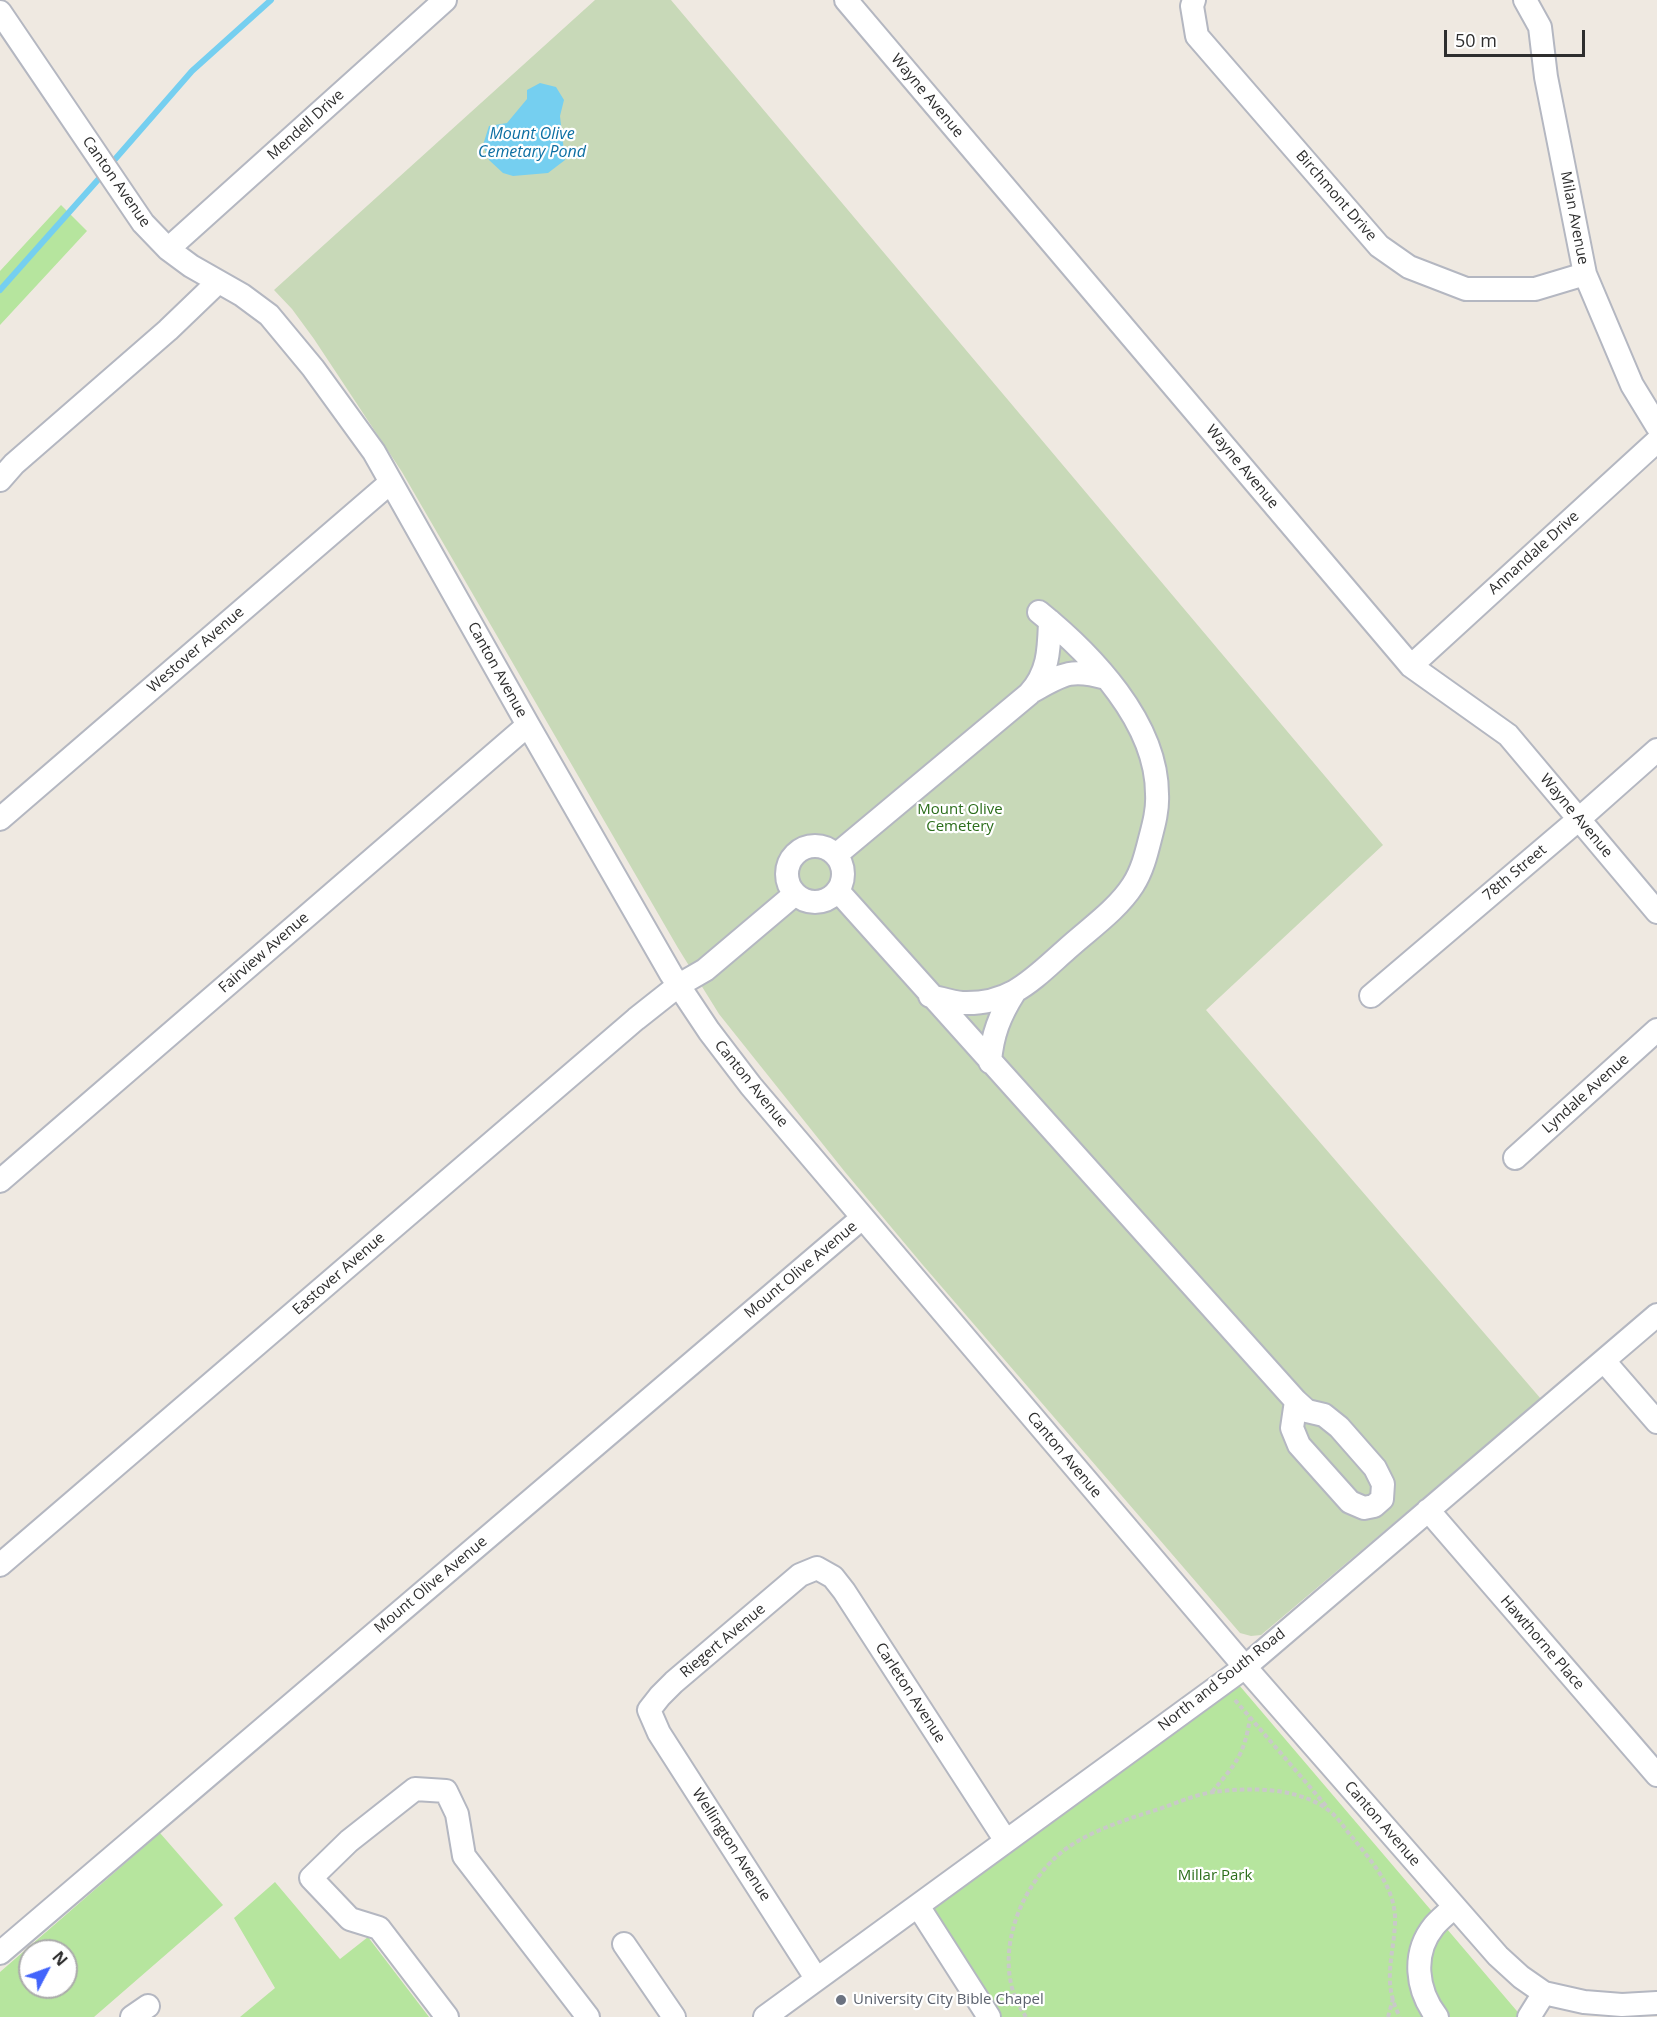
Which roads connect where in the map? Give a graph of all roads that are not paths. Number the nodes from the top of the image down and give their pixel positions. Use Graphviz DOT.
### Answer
graph roads {
  1 [pos="445,0"];
  2 [pos="846,0"];
  3 [pos="1194,0"];
  4 [pos="1525,0"];
  5 [pos="1546,0"];
  6 [pos="0,12"];
  7 [pos="1540,27"];
  8 [pos="168,249"];
  9 [pos="1585,274"];
  10 [pos="218,282"];
  11 [pos="1657,426"];
  12 [pos="1657,441"];
  13 [pos="0,480"];
  14 [pos="391,482"];
  15 [pos="1411,666"];
  16 [pos="1106,678"];
  17 [pos="1029,694"];
  18 [pos="528,725"];
  19 [pos="1657,750"];
  20 [pos="0,819"];
  21 [pos="1579,819"];
  22 [pos="836,855"];
  23 [pos="838,891"];
  24 [pos="795,894"];
  25 [pos="1657,912"];
  26 [pos="679,984"];
  27 [pos="1014,993"];
  28 [pos="930,996"];
  29 [pos="1371,996"];
  30 [pos="1657,1030"];
  31 [pos="990,1062"];
  32 [pos="1515,1158"];
  33 [pos="0,1181"];
  34 [pos="862,1218"];
  35 [pos="1657,1316"];
  36 [pos="1604,1361"];
  37 [pos="1296,1401"];
  38 [pos="1657,1422"];
  39 [pos="1428,1510"];
  40 [pos="0,1565"];
  41 [pos="800,1575"];
  42 [pos="1245,1667"];
  43 [pos="649,1710"];
  44 [pos="1657,1775"];
  45 [pos="1006,1841"];
  46 [pos="918,1906"];
  47 [pos="1454,1907"];
  48 [pos="624,1944"];
  49 [pos="0,1953"];
  50 [pos="816,1978"];
  51 [pos="1544,1993"];
  52 [pos="1657,2003"];
  53 [pos="447,2017"];
  54 [pos="588,2017"];
  55 [pos="674,2017"];
  56 [pos="765,2017"];
  57 [pos="989,2017"];
  58 [pos="1437,2017"];
  59 [pos="1529,2017"];
  1 -- 8 [label="street, Mendell Drive"];
  2 -- 15 [label="street, Wayne Avenue"];
  3 -- 9 [label="street, Birchmont Drive"];
  4 -- 7 [label="street, Milan Avenue"];
  5 -- 7 [label="street"];
  6 -- 8 [label="street, Canton Avenue"];
  7 -- 9 [label="street, Milan Avenue"];
  8 -- 10 [label="street, Canton Avenue"];
  9 -- 11 [label="street, Milan Avenue"];
  10 -- 13 [label="street"];
  10 -- 14 [label="street, Canton Avenue"];
  12 -- 15 [label="street, Annandale Drive"];
  14 -- 18 [label="street, Canton Avenue"];
  14 -- 20 [label="street, Westover Avenue"];
  15 -- 21 [label="street, Wayne Avenue"];
  16 -- 17 [label="street"];
  16 -- 17 [label="street"];
  16 -- 27 [label="street"];
  17 -- 22 [label="street"];
  18 -- 26 [label="street, Canton Avenue"];
  18 -- 33 [label="street, Fairview Avenue"];
  19 -- 21 [label="street, 78th Street"];
  21 -- 25 [label="street, Wayne Avenue"];
  21 -- 29 [label="street, 78th Street"];
  22 -- 23 [label="street"];
  22 -- 24 [label="street"];
  23 -- 24 [label="street"];
  23 -- 28 [label="street"];
  24 -- 26 [label="street, Eastover Avenue"];
  26 -- 34 [label="street, Canton Avenue"];
  26 -- 40 [label="street, Eastover Avenue"];
  27 -- 28 [label="street"];
  27 -- 31 [label="street"];
  28 -- 31 [label="street"];
  30 -- 32 [label="street, Lyndale Avenue"];
  31 -- 37 [label="street"];
  34 -- 42 [label="street, Canton Avenue"];
  34 -- 49 [label="street, Mount Olive Avenue"];
  35 -- 36 [label="street, North and South Road"];
  36 -- 38 [label="street"];
  36 -- 39 [label="street, North and South Road"];
  37 -- 37 [label="street"];
  39 -- 42 [label="street, North and South Road"];
  39 -- 44 [label="street, Hawthorne Place"];
  41 -- 43 [label="street, Riegert Avenue"];
  41 -- 45 [label="street, Carleton Avenue"];
  42 -- 45 [label="street, North and South Road"];
  42 -- 47 [label="street, Canton Avenue"];
  43 -- 50 [label="street, Wellington Avenue"];
  45 -- 46 [label="street, North and South Road"];
  46 -- 50 [label="street, North and South Road"];
  46 -- 57 [label="street"];
  47 -- 51 [label="street, Canton Avenue"];
  47 -- 58 [label="street"];
  48 -- 55 [label="street"];
  50 -- 56 [label="street, North and South Road"];
  51 -- 52 [label="street, Canton Avenue"];
  51 -- 59 [label="street"];
  53 -- 54 [label="street"];
}
